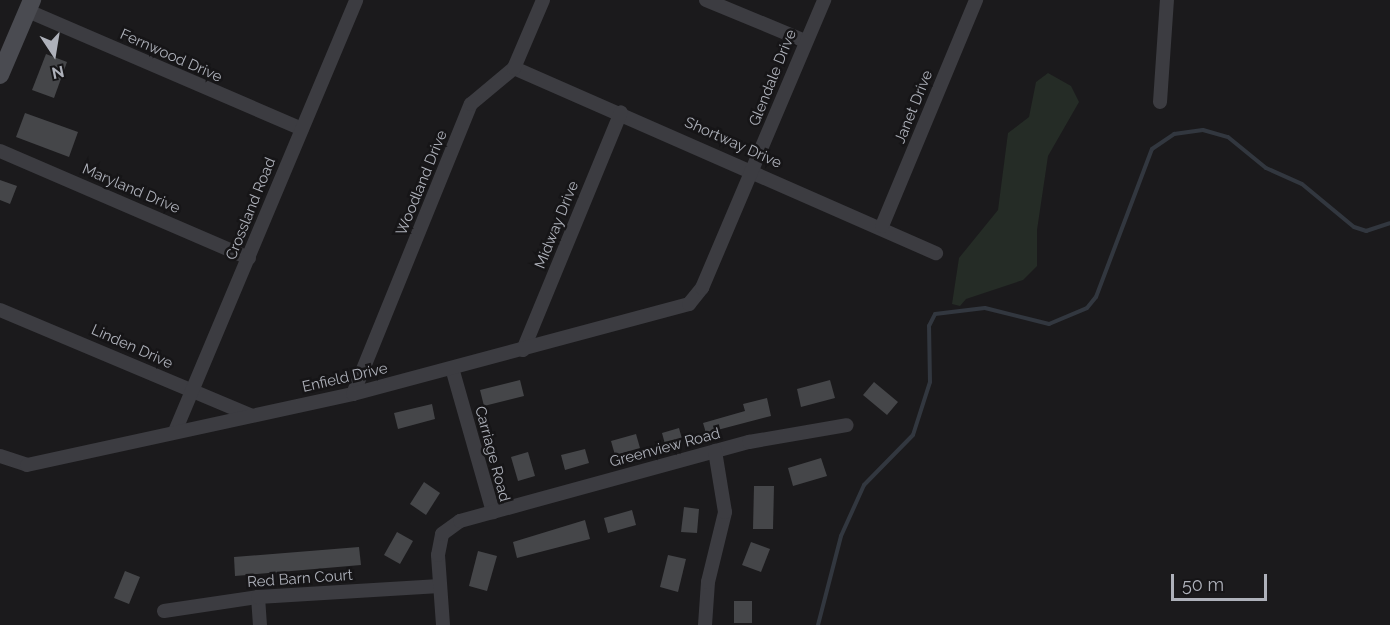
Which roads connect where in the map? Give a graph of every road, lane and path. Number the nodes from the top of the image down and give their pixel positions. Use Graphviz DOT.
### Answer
graph roads {
  1 [pos="355,0"];
  2 [pos="543,0"];
  3 [pos="706,0"];
  4 [pos="824,0"];
  5 [pos="976,0"];
  6 [pos="1167,0"];
  7 [pos="30,5"];
  8 [pos="805,41"];
  9 [pos="514,68"];
  10 [pos="0,75"];
  11 [pos="1160,102"];
  12 [pos="621,112"];
  13 [pos="302,129"];
  14 [pos="0,151"];
  15 [pos="753,170"];
  16 [pos="882,226"];
  17 [pos="936,253"];
  18 [pos="249,258"];
  19 [pos="693,300"];
  20 [pos="0,310"];
  21 [pos="523,350"];
  22 [pos="452,368"];
  23 [pos="192,392"];
  24 [pos="353,394"];
  25 [pos="250,416"];
  26 [pos="848,425"];
  27 [pos="176,429"];
  28 [pos="715,451"];
  29 [pos="0,456"];
  30 [pos="493,512"];
  31 [pos="440,586"];
  32 [pos="258,597"];
  33 [pos="164,611"];
  34 [pos="260,625"];
  35 [pos="443,625"];
  36 [pos="705,625"];
  1 -- 13 [label="street, Crossland Road"];
  2 -- 9 [label="street, Woodland Drive"];
  3 -- 8 [label="street"];
  4 -- 8 [label="street, Glendale Drive"];
  5 -- 16 [label="street, Janet Drive"];
  6 -- 11 [label="street"];
  7 -- 10 [label="main road"];
  7 -- 13 [label="street, Fernwood Drive"];
  8 -- 15 [label="street, Glendale Drive"];
  9 -- 12 [label="street, Shortway Drive"];
  9 -- 24 [label="street, Woodland Drive"];
  12 -- 15 [label="street, Shortway Drive"];
  12 -- 21 [label="street, Midway Drive"];
  13 -- 18 [label="street, Crossland Road"];
  14 -- 18 [label="street, Maryland Drive"];
  15 -- 16 [label="street, Shortway Drive"];
  15 -- 19 [label="street, Glendale Drive"];
  16 -- 17 [label="street, Shortway Drive"];
  18 -- 23 [label="street, Crossland Road"];
  19 -- 21 [label="street, Enfield Drive"];
  20 -- 23 [label="street, Linden Drive"];
  21 -- 22 [label="street, Enfield Drive"];
  22 -- 24 [label="street, Enfield Drive"];
  22 -- 30 [label="street, Carriage Road"];
  23 -- 25 [label="street, Linden Drive"];
  23 -- 27 [label="street, Crossland Road"];
  24 -- 25 [label="street, Enfield Drive"];
  25 -- 27 [label="street, Enfield Drive"];
  26 -- 28 [label="street, Greenview Road"];
  27 -- 29 [label="street, Enfield Drive"];
  28 -- 30 [label="street, Greenview Road"];
  28 -- 36 [label="street"];
  30 -- 31 [label="street, Carriage Road"];
  31 -- 32 [label="street, Red Barn Court"];
  31 -- 35 [label="street, Carriage Road"];
  32 -- 33 [label="street, Red Barn Court"];
  32 -- 34 [label="street"];
}
